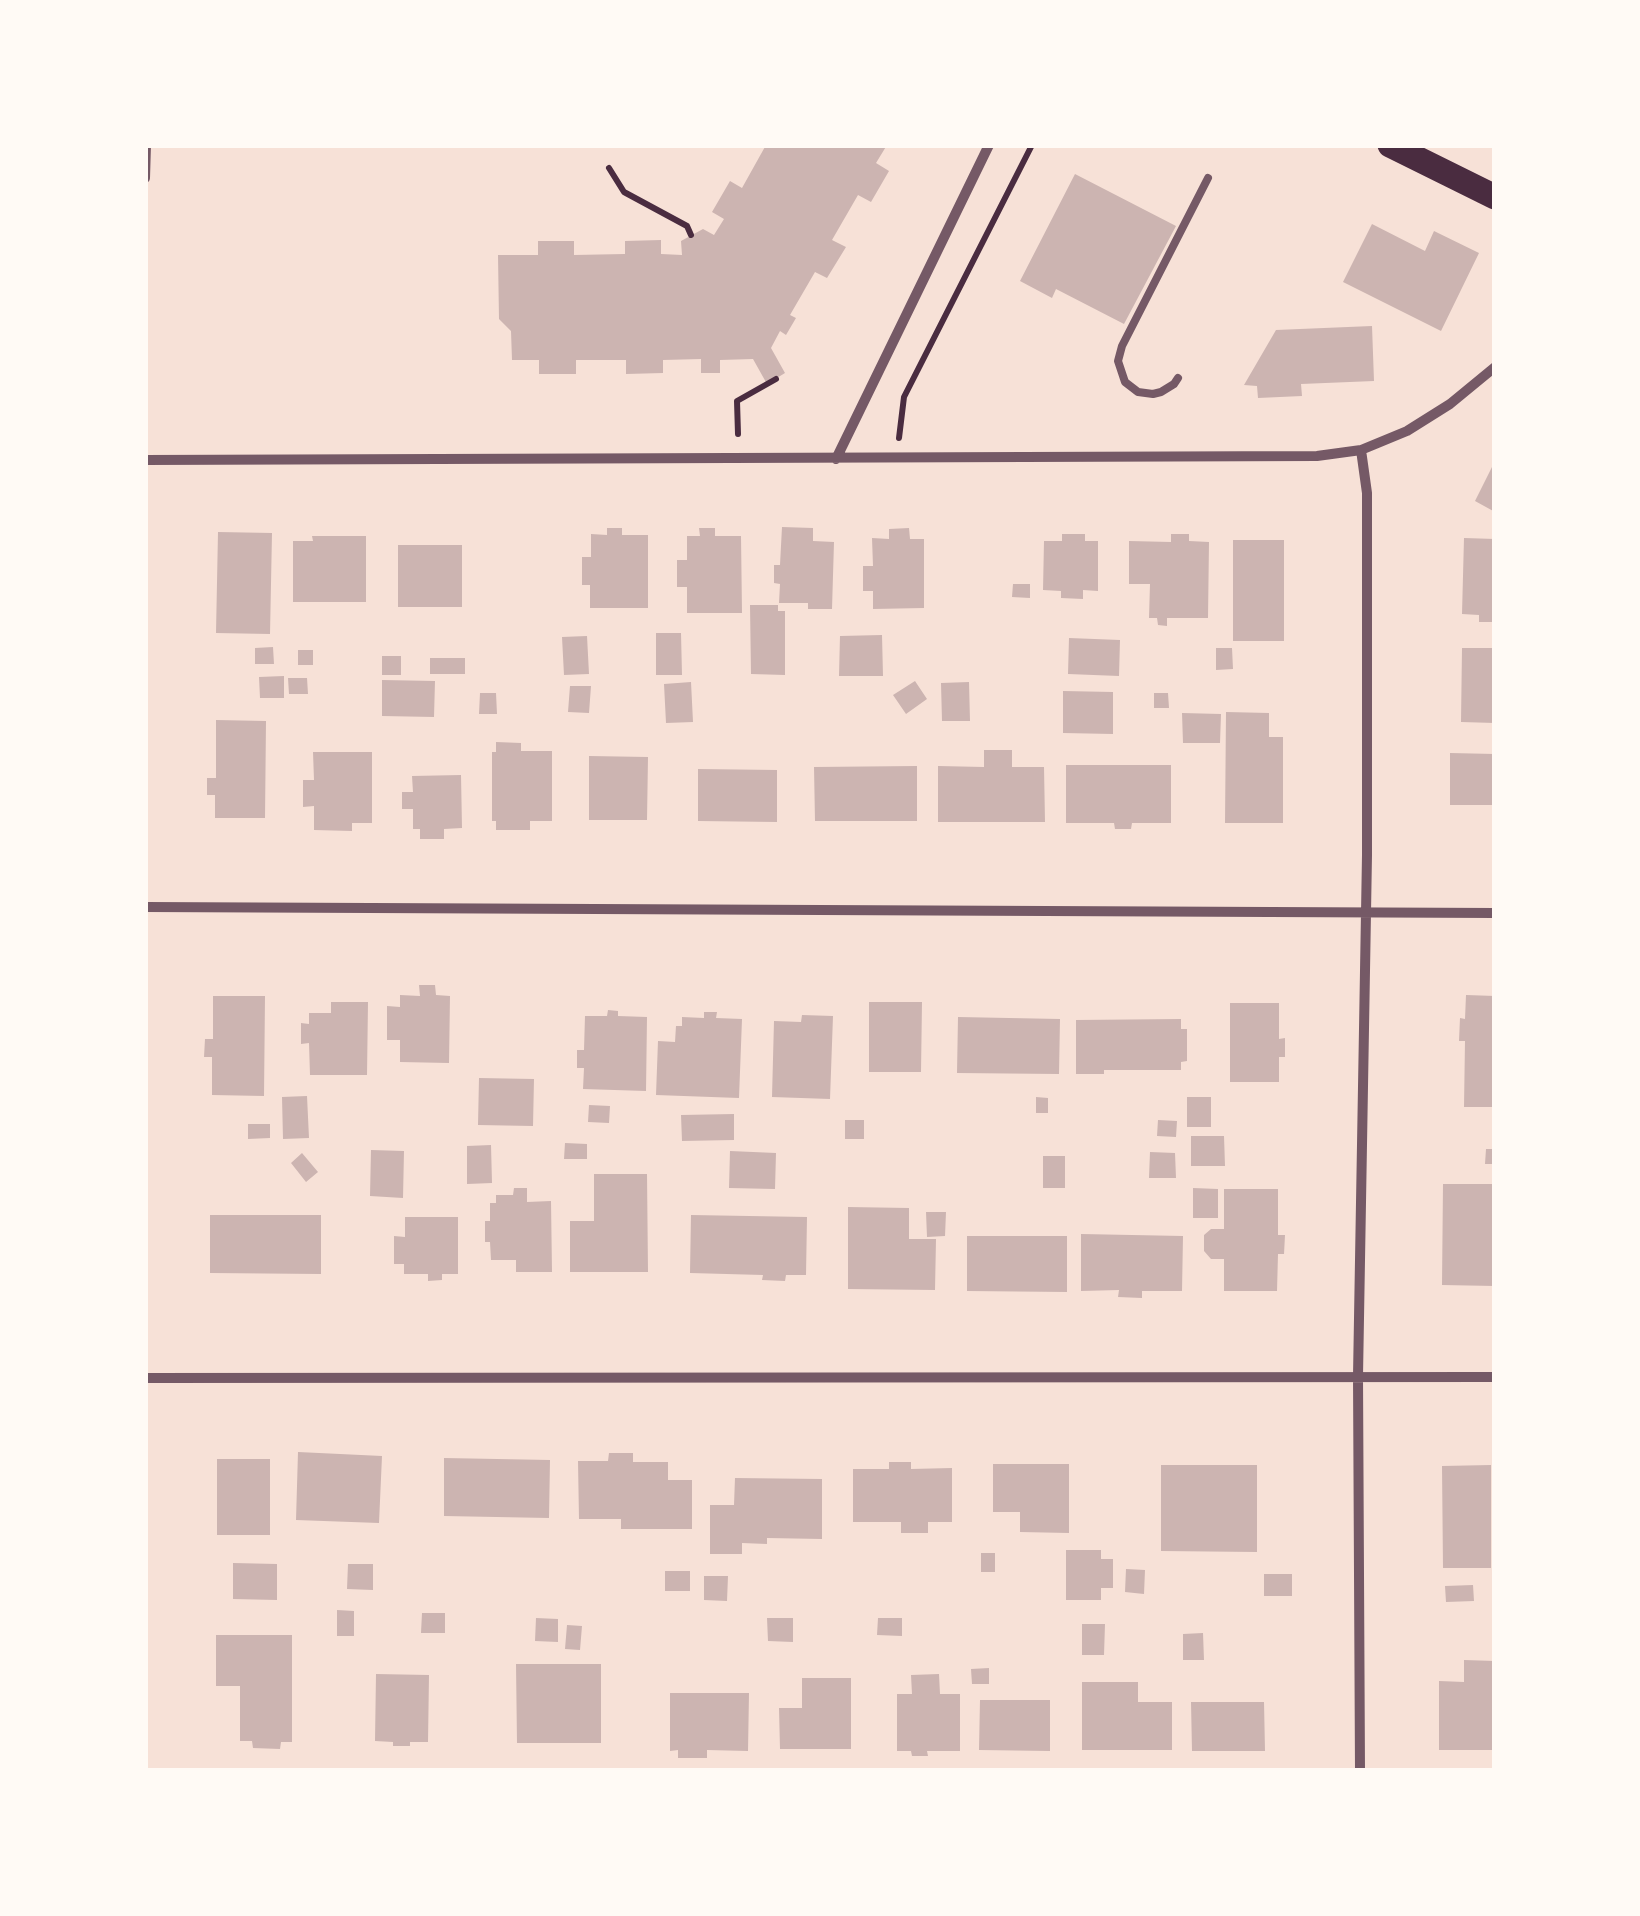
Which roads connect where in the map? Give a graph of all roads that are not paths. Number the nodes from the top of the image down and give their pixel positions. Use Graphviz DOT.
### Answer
graph roads {
  1 [pos="146,145"];
  2 [pos="989,145"];
  3 [pos="1390,145"];
  4 [pos="145,178"];
  5 [pos="1208,178"];
  6 [pos="1495,197"];
  7 [pos="1495,367"];
  8 [pos="1178,378"];
  9 [pos="1361,450"];
  10 [pos="836,458"];
  11 [pos="145,460"];
  12 [pos="145,908"];
  13 [pos="1367,914"];
  14 [pos="1495,914"];
  15 [pos="1358,1376"];
  16 [pos="1495,1377"];
  17 [pos="145,1378"];
  18 [pos="1360,1771"];
  1 -- 4 [label="street"];
  2 -- 10 [label="street"];
  3 -- 6 [label="main road"];
  5 -- 8 [label="lane"];
  7 -- 9 [label="street"];
  9 -- 10 [label="street"];
  9 -- 13 [label="street"];
  10 -- 11 [label="street"];
  12 -- 13 [label="street"];
  13 -- 14 [label="street"];
  13 -- 15 [label="street"];
  15 -- 16 [label="street"];
  15 -- 17 [label="street"];
  15 -- 18 [label="street"];
}
